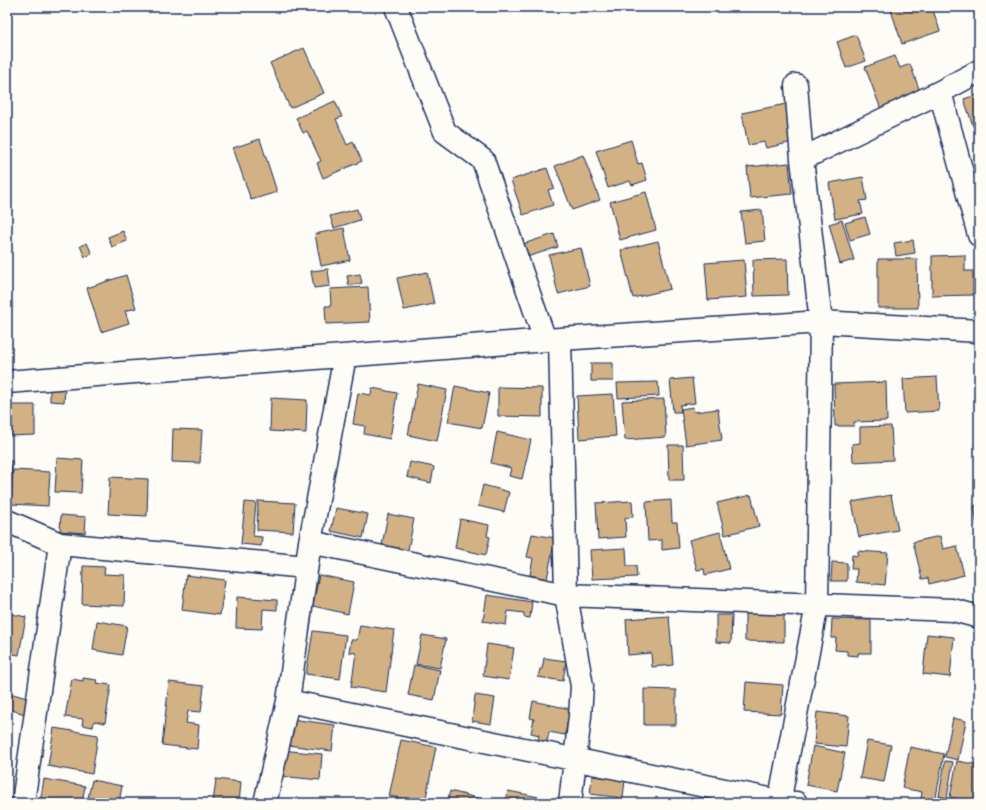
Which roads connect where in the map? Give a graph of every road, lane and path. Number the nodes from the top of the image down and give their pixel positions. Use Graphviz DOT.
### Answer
graph roads {
  1 [pos="396,7"];
  2 [pos="979,71"];
  3 [pos="796,85"];
  4 [pos="940,92"];
  5 [pos="802,159"];
  6 [pos="979,235"];
  7 [pos="821,322"];
  8 [pos="979,331"];
  9 [pos="552,340"];
  10 [pos="345,356"];
  11 [pos="7,382"];
  12 [pos="7,521"];
  13 [pos="310,542"];
  14 [pos="60,544"];
  15 [pos="306,567"];
  16 [pos="566,595"];
  17 [pos="817,605"];
  18 [pos="979,617"];
  19 [pos="288,701"];
  20 [pos="574,760"];
  21 [pos="785,802"];
  22 [pos="23,803"];
  23 [pos="265,803"];
  24 [pos="570,803"];
  1 -- 9 [label="street"];
  2 -- 4 [label="street"];
  3 -- 5 [label="street"];
  4 -- 5 [label="street"];
  4 -- 6 [label="street"];
  5 -- 7 [label="street"];
  7 -- 8 [label="street"];
  7 -- 9 [label="street"];
  7 -- 17 [label="street"];
  9 -- 10 [label="street"];
  9 -- 16 [label="street"];
  10 -- 11 [label="street"];
  10 -- 13 [label="street"];
  12 -- 14 [label="street"];
  13 -- 15 [label="street"];
  13 -- 16 [label="street"];
  14 -- 15 [label="street"];
  14 -- 22 [label="street"];
  15 -- 19 [label="street"];
  16 -- 17 [label="street"];
  16 -- 20 [label="street"];
  17 -- 18 [label="street"];
  17 -- 21 [label="street"];
  19 -- 20 [label="street"];
  19 -- 23 [label="street"];
  20 -- 21 [label="street"];
  20 -- 24 [label="street"];
}
